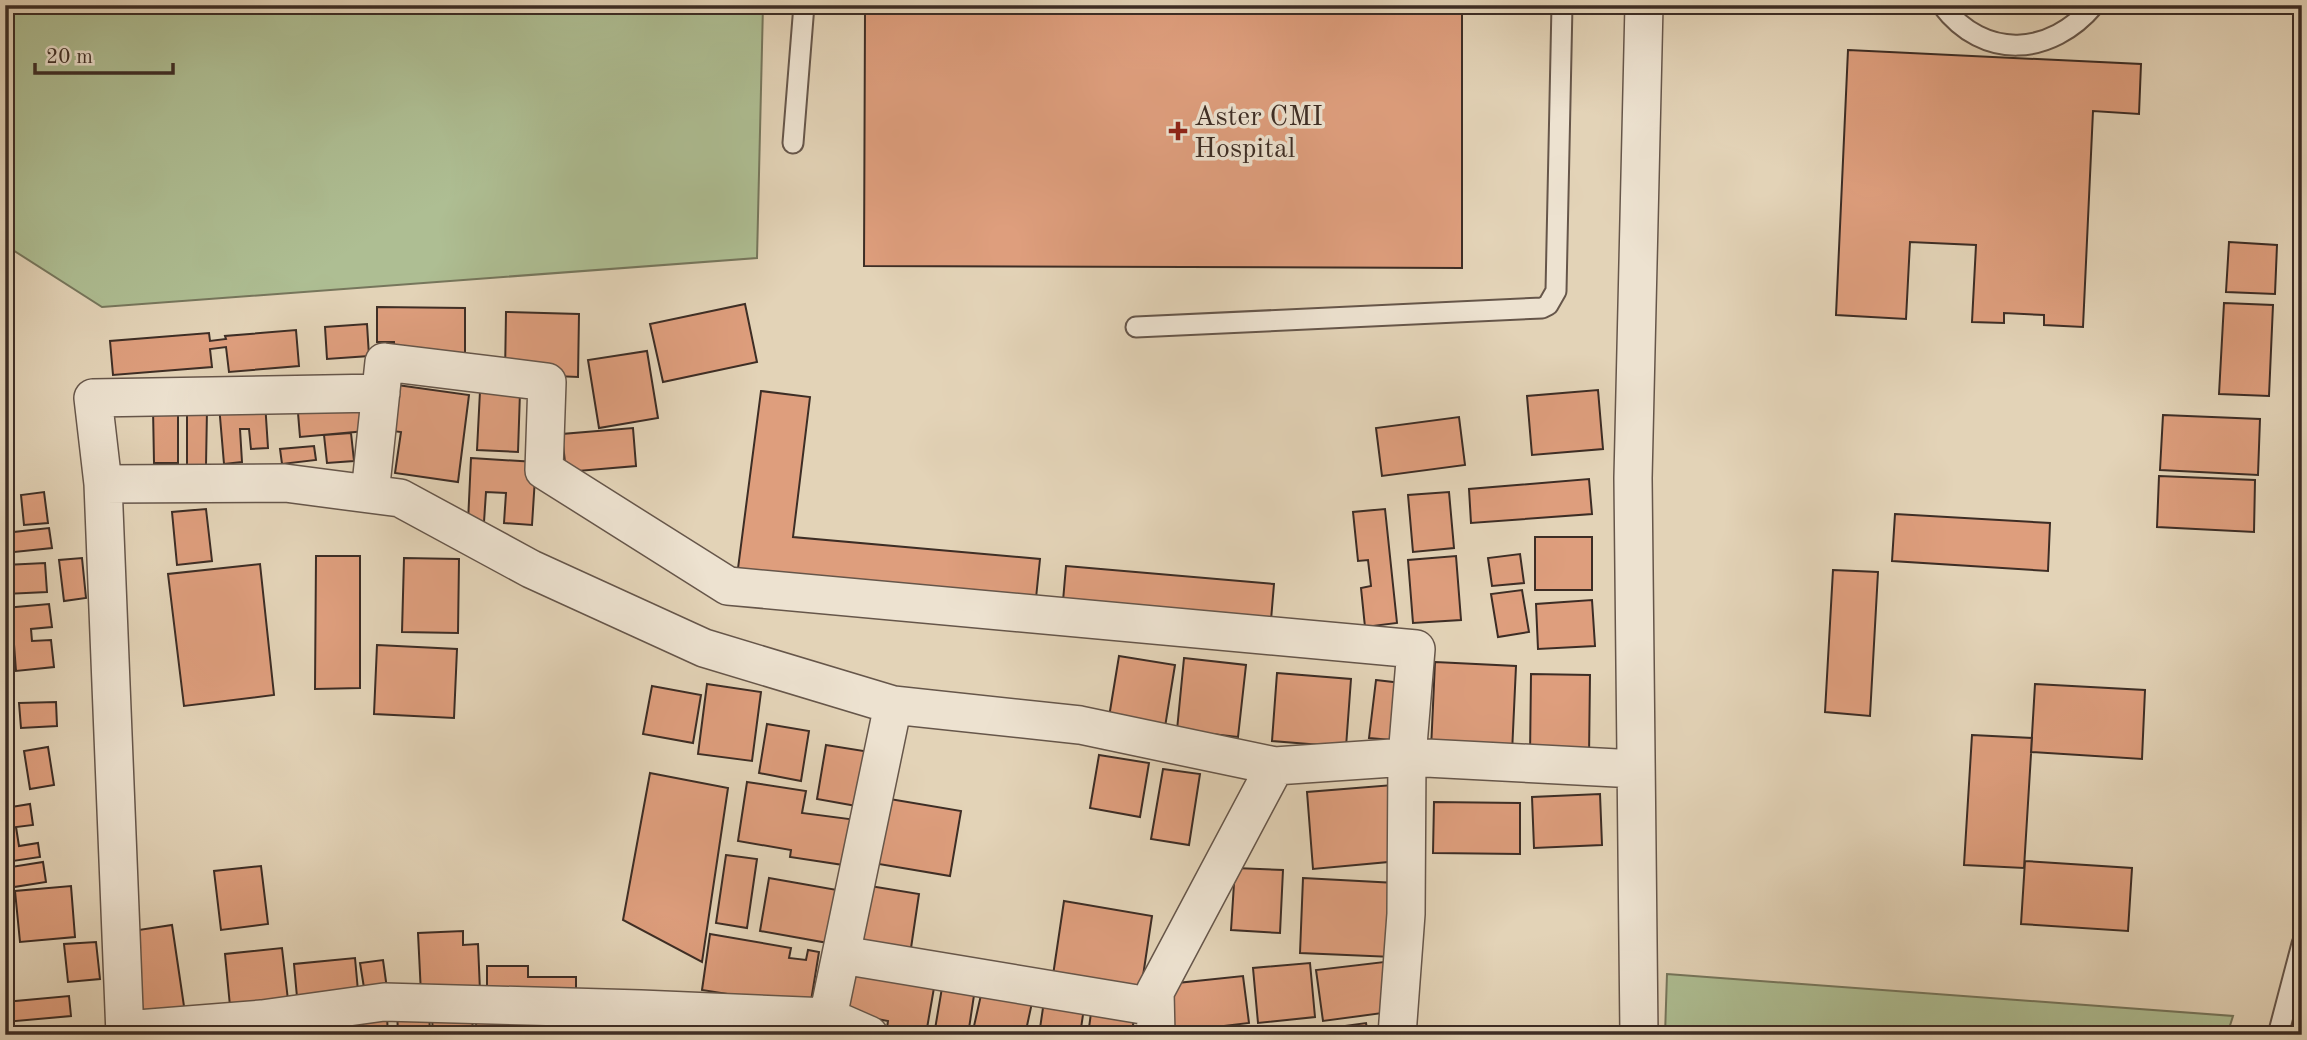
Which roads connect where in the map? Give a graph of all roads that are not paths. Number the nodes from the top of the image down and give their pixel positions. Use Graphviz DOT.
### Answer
graph roads {
  1 [pos="804,5"];
  2 [pos="1563,5"];
  3 [pos="1644,5"];
  4 [pos="1942,5"];
  5 [pos="2094,5"];
  6 [pos="793,143"];
  7 [pos="1136,327"];
  8 [pos="381,393"];
  9 [pos="103,484"];
  10 [pos="370,494"];
  11 [pos="893,705"];
  12 [pos="1407,757"];
  13 [pos="1275,766"];
  14 [pos="1636,769"];
  15 [pos="2302,944"];
  16 [pos="842,955"];
  17 [pos="828,1017"];
  18 [pos="1155,1021"];
  19 [pos="125,1032"];
  20 [pos="869,1035"];
  21 [pos="1397,1035"];
  22 [pos="1639,1035"];
  23 [pos="2278,1035"];
  1 -- 6 [label="lane"];
  2 -- 7 [label="lane"];
  3 -- 14 [label="street"];
  4 -- 5 [label="lane"];
  8 -- 9 [label="street"];
  8 -- 10 [label="street"];
  8 -- 12 [label="street"];
  9 -- 10 [label="street"];
  9 -- 19 [label="street"];
  10 -- 11 [label="street"];
  11 -- 13 [label="street"];
  11 -- 16 [label="street"];
  12 -- 13 [label="street"];
  12 -- 14 [label="street"];
  12 -- 21 [label="street"];
  13 -- 18 [label="street"];
  14 -- 22 [label="street"];
  15 -- 23 [label="lane"];
  16 -- 17 [label="street"];
  16 -- 18 [label="street"];
  17 -- 19 [label="street"];
  17 -- 20 [label="street"];
}
